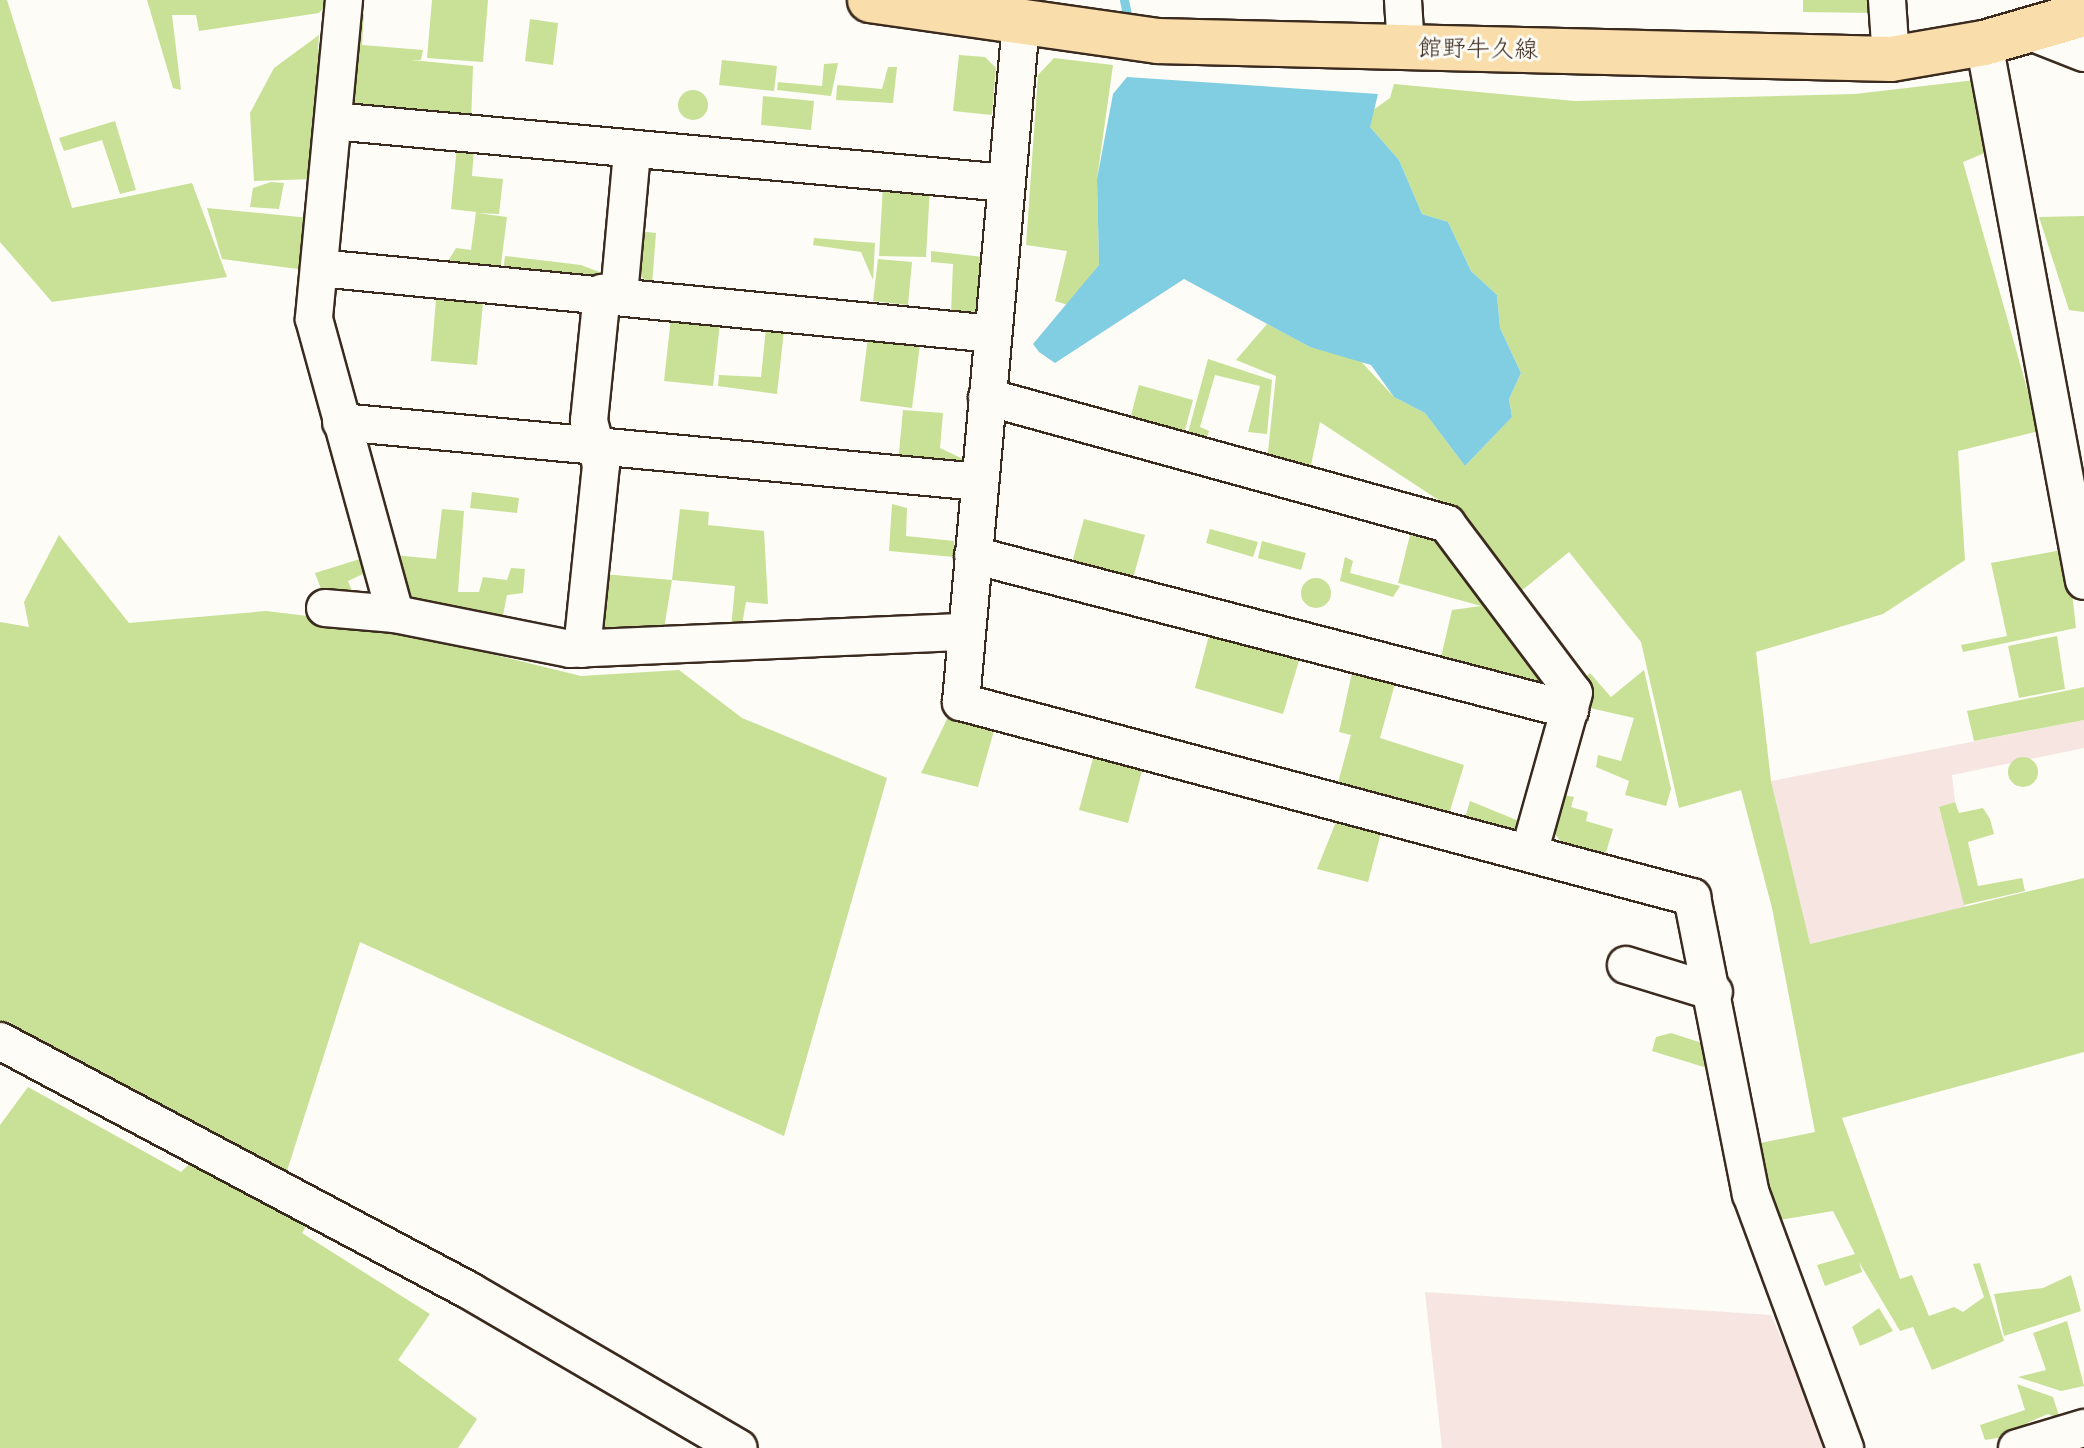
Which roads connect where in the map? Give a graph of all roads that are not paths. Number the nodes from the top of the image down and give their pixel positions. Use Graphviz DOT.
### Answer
graph roads {
  1 [pos="344,0"];
  2 [pos="870,0"];
  3 [pos="1403,0"];
  4 [pos="1887,0"];
  5 [pos="2084,14"];
  6 [pos="1021,23"];
  7 [pos="2028,31"];
  8 [pos="1984,43"];
  9 [pos="1406,49"];
  10 [pos="2084,53"];
  11 [pos="1891,59"];
  12 [pos="333,121"];
  13 [pos="632,152"];
  14 [pos="1006,183"];
  15 [pos="319,268"];
  16 [pos="610,294"];
  17 [pos="993,334"];
  18 [pos="987,397"];
  19 [pos="341,422"];
  20 [pos="597,446"];
  21 [pos="979,482"];
  22 [pos="973,555"];
  23 [pos="2084,581"];
  24 [pos="325,608"];
  25 [pos="395,614"];
  26 [pos="966,632"];
  27 [pos="582,649"];
  28 [pos="1570,710"];
  29 [pos="1529,853"];
  30 [pos="1626,965"];
  31 [pos="1714,992"];
  32 [pos="0,1041"];
  33 [pos="2084,1428"];
  34 [pos="739,1448"];
  35 [pos="1845,1448"];
  36 [pos="2017,1448"];
  1 -- 12 [label="street"];
  2 -- 6 [label="main road, 館野牛久線"];
  3 -- 9 [label="street"];
  4 -- 11 [label="street"];
  5 -- 7 [label="main road, 館野牛久線"];
  6 -- 9 [label="main road, 館野牛久線"];
  6 -- 14 [label="street"];
  7 -- 8 [label="main road, 館野牛久線"];
  7 -- 10 [label="street"];
  8 -- 11 [label="main road, 館野牛久線"];
  8 -- 23 [label="street"];
  9 -- 11 [label="main road, 館野牛久線"];
  12 -- 13 [label="street"];
  12 -- 15 [label="street"];
  13 -- 14 [label="street"];
  13 -- 16 [label="street"];
  14 -- 17 [label="street"];
  15 -- 16 [label="street"];
  15 -- 19 [label="street"];
  16 -- 17 [label="street"];
  16 -- 20 [label="street"];
  17 -- 18 [label="street"];
  18 -- 21 [label="street"];
  18 -- 28 [label="street"];
  19 -- 20 [label="street"];
  19 -- 25 [label="street"];
  20 -- 21 [label="street"];
  20 -- 27 [label="street"];
  21 -- 22 [label="street"];
  22 -- 26 [label="street"];
  22 -- 28 [label="street"];
  24 -- 25 [label="street"];
  25 -- 27 [label="street"];
  26 -- 27 [label="street"];
  26 -- 29 [label="street"];
  28 -- 29 [label="street"];
  29 -- 31 [label="street"];
  30 -- 31 [label="street"];
  31 -- 35 [label="street"];
  32 -- 34 [label="street"];
  33 -- 36 [label="street"];
}
